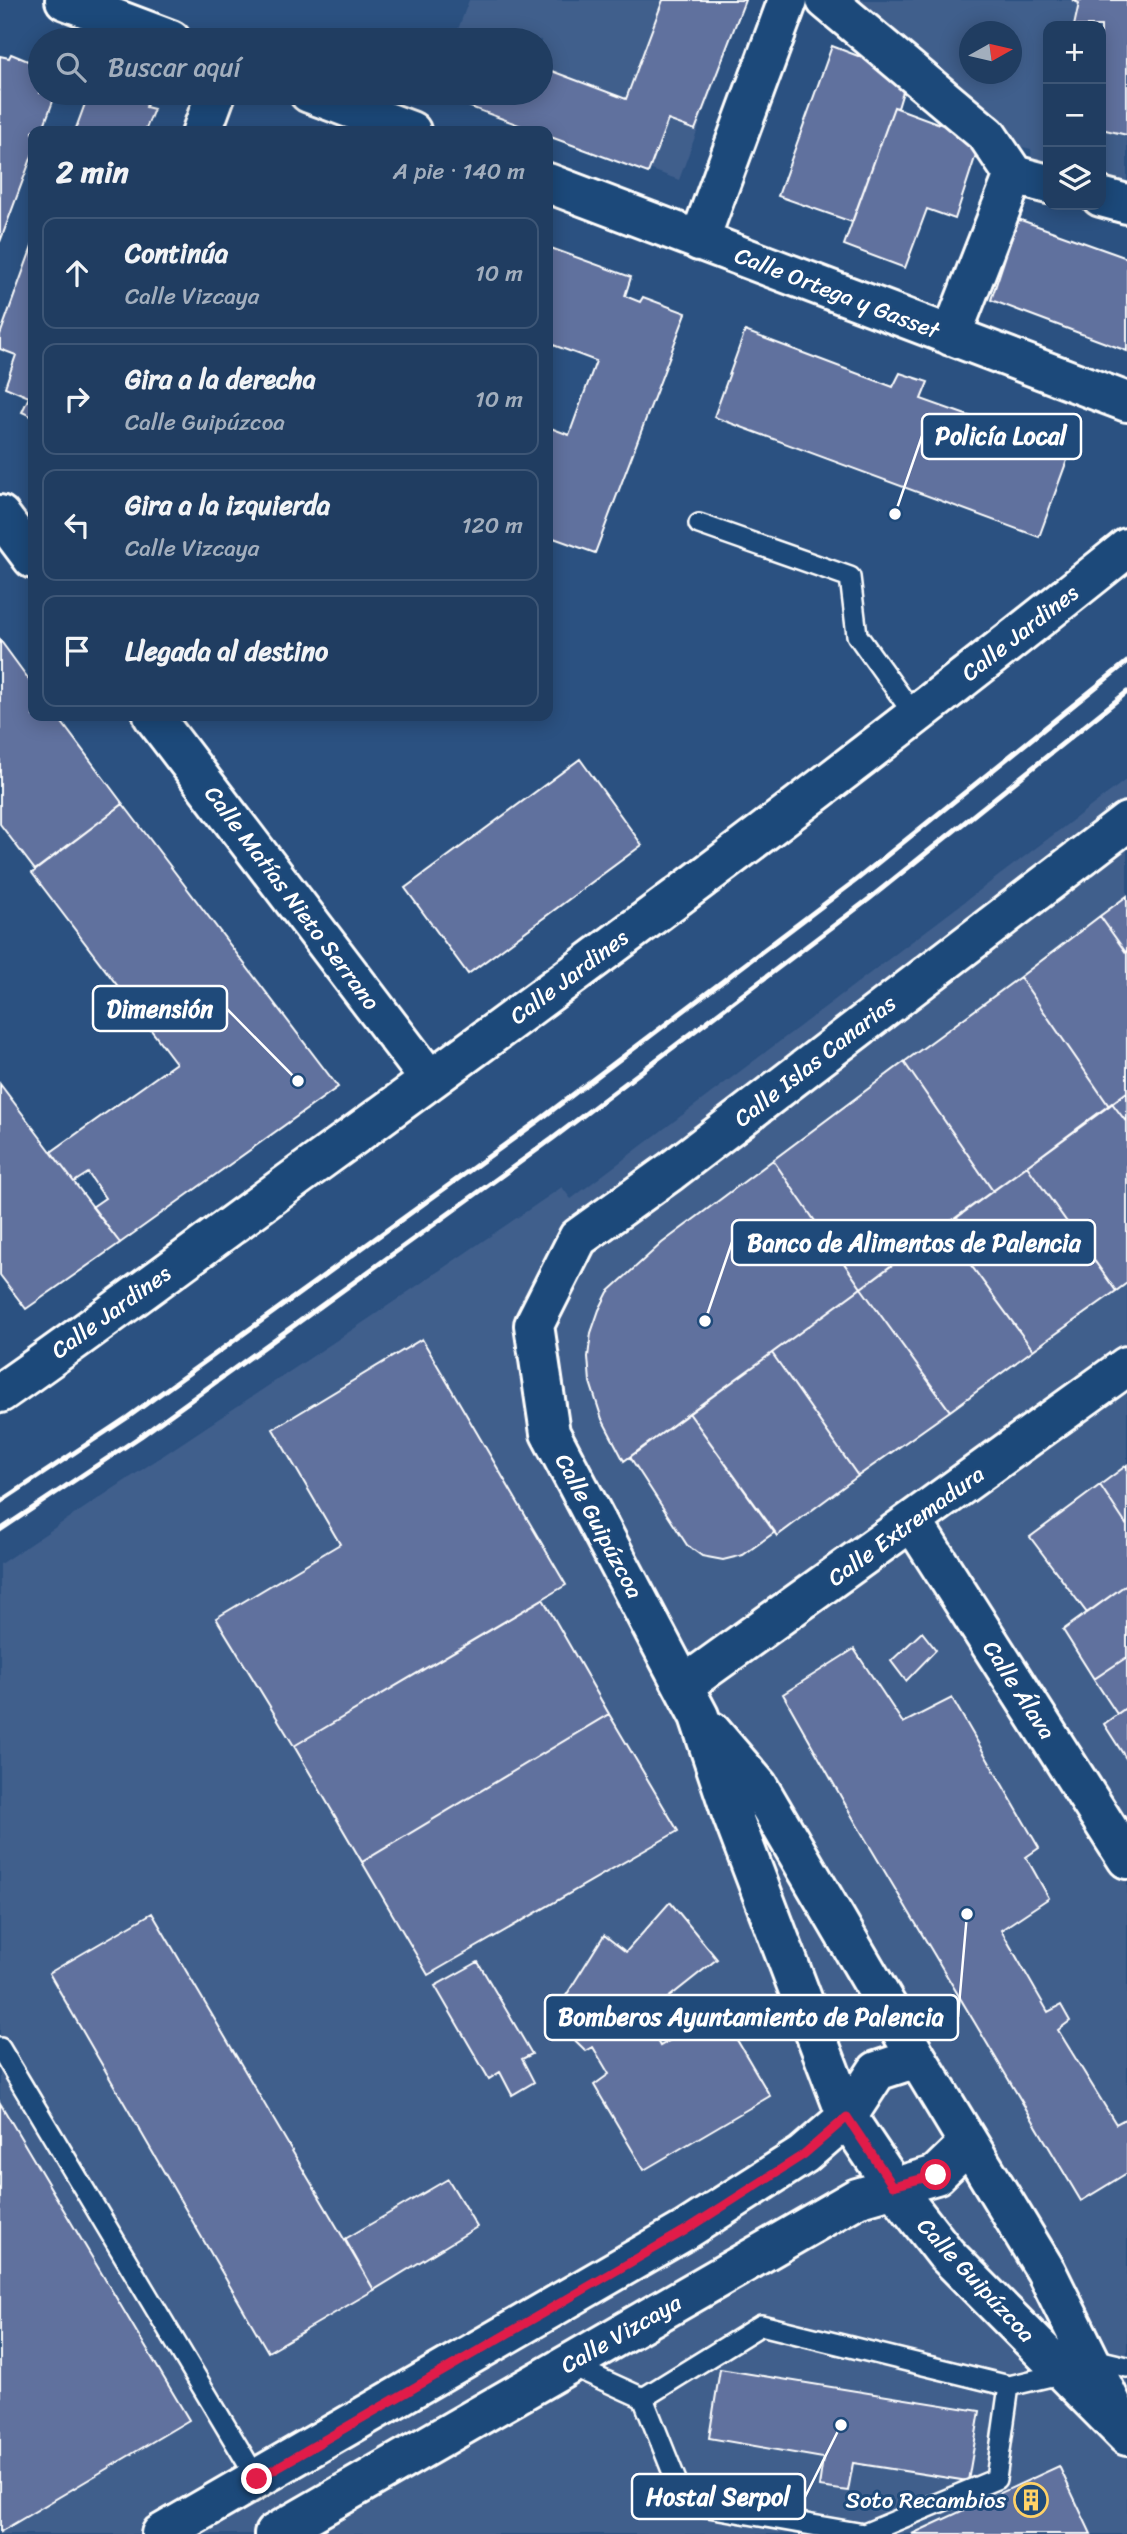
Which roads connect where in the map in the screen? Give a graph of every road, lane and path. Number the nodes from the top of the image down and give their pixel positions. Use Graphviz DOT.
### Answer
graph roads {
  1 [pos="65,0"];
  2 [pos="788,0"];
  3 [pos="827,0"];
  4 [pos="139,28"];
  5 [pos="212,105"];
  6 [pos="341,105"];
  7 [pos="204,126"];
  8 [pos="398,126"];
  9 [pos="1031,179"];
  10 [pos="553,185"];
  11 [pos="1106,198"];
  12 [pos="1127,204"];
  13 [pos="699,240"];
  14 [pos="951,336"];
  15 [pos="1127,402"];
  16 [pos="0,515"];
  17 [pos="699,524"];
  18 [pos="1127,548"];
  19 [pos="28,552"];
  20 [pos="915,716"];
  21 [pos="157,721"];
  22 [pos="1127,822"];
  23 [pos="430,1080"];
  24 [pos="534,1325"];
  25 [pos="1127,1366"];
  26 [pos="4,1382"];
  27 [pos="912,1521"];
  28 [pos="691,1700"];
  29 [pos="1127,1858"];
  30 [pos="0,2048"];
  31 [pos="917,2058"];
  32 [pos="847,2117"];
  33 [pos="968,2144"];
  34 [pos="893,2186"];
  35 [pos="568,2364"];
  36 [pos="1077,2366"];
  37 [pos="1127,2367"];
  38 [pos="1009,2386"];
  39 [pos="643,2398"];
  40 [pos="1126,2429"];
  41 [pos="257,2479"];
  42 [pos="161,2534"];
  43 [pos="274,2534"];
  1 -- 4 [label="street"];
  2 -- 13 [label="street"];
  3 -- 9 [label="street"];
  5 -- 7 [label="street"];
  6 -- 8 [label="street"];
  9 -- 14 [label="street"];
  10 -- 13 [label="street, Calle Ortega y Gasset"];
  11 -- 12 [label="street"];
  13 -- 14 [label="street, Calle Ortega y Gasset"];
  14 -- 15 [label="street, Calle Ortega y Gasset"];
  16 -- 19 [label="street"];
  17 -- 20 [label="lane"];
  18 -- 20 [label="street, Calle Jardines"];
  20 -- 23 [label="street, Calle Jardines"];
  21 -- 23 [label="street, Calle Matías Nieto Serrano"];
  22 -- 24 [label="street, Calle Islas Canarias"];
  23 -- 26 [label="street, Calle Jardines"];
  24 -- 28 [label="street, Calle Guipúzcoa"];
  25 -- 27 [label="street, Calle Extremadura"];
  27 -- 28 [label="street, Calle Extremadura"];
  27 -- 29 [label="street, Calle Álava"];
  28 -- 31 [label="street, Calle Guipúzcoa"];
  28 -- 32 [label="street, Calle Guipúzcoa"];
  30 -- 41 [label="lane"];
  31 -- 32 [label="street"];
  31 -- 33 [label="street, Calle Guipúzcoa"];
  32 -- 34 [label="street, Calle Guipúzcoa"];
  32 -- 41 [label="street"];
  33 -- 34 [label="street, Calle Vizcaya"];
  33 -- 36 [label="street, Calle Guipúzcoa"];
  34 -- 35 [label="street, Calle Vizcaya"];
  34 -- 36 [label="street, Calle Guipúzcoa"];
  35 -- 39 [label="lane"];
  35 -- 43 [label="street, Calle Vizcaya"];
  36 -- 37 [label="lane"];
  36 -- 38 [label="lane"];
  36 -- 40 [label="street, Calle Guipúzcoa"];
  38 -- 39 [label="lane"];
  38 -- 39 [label="lane"];
  41 -- 42 [label="street"];
}
